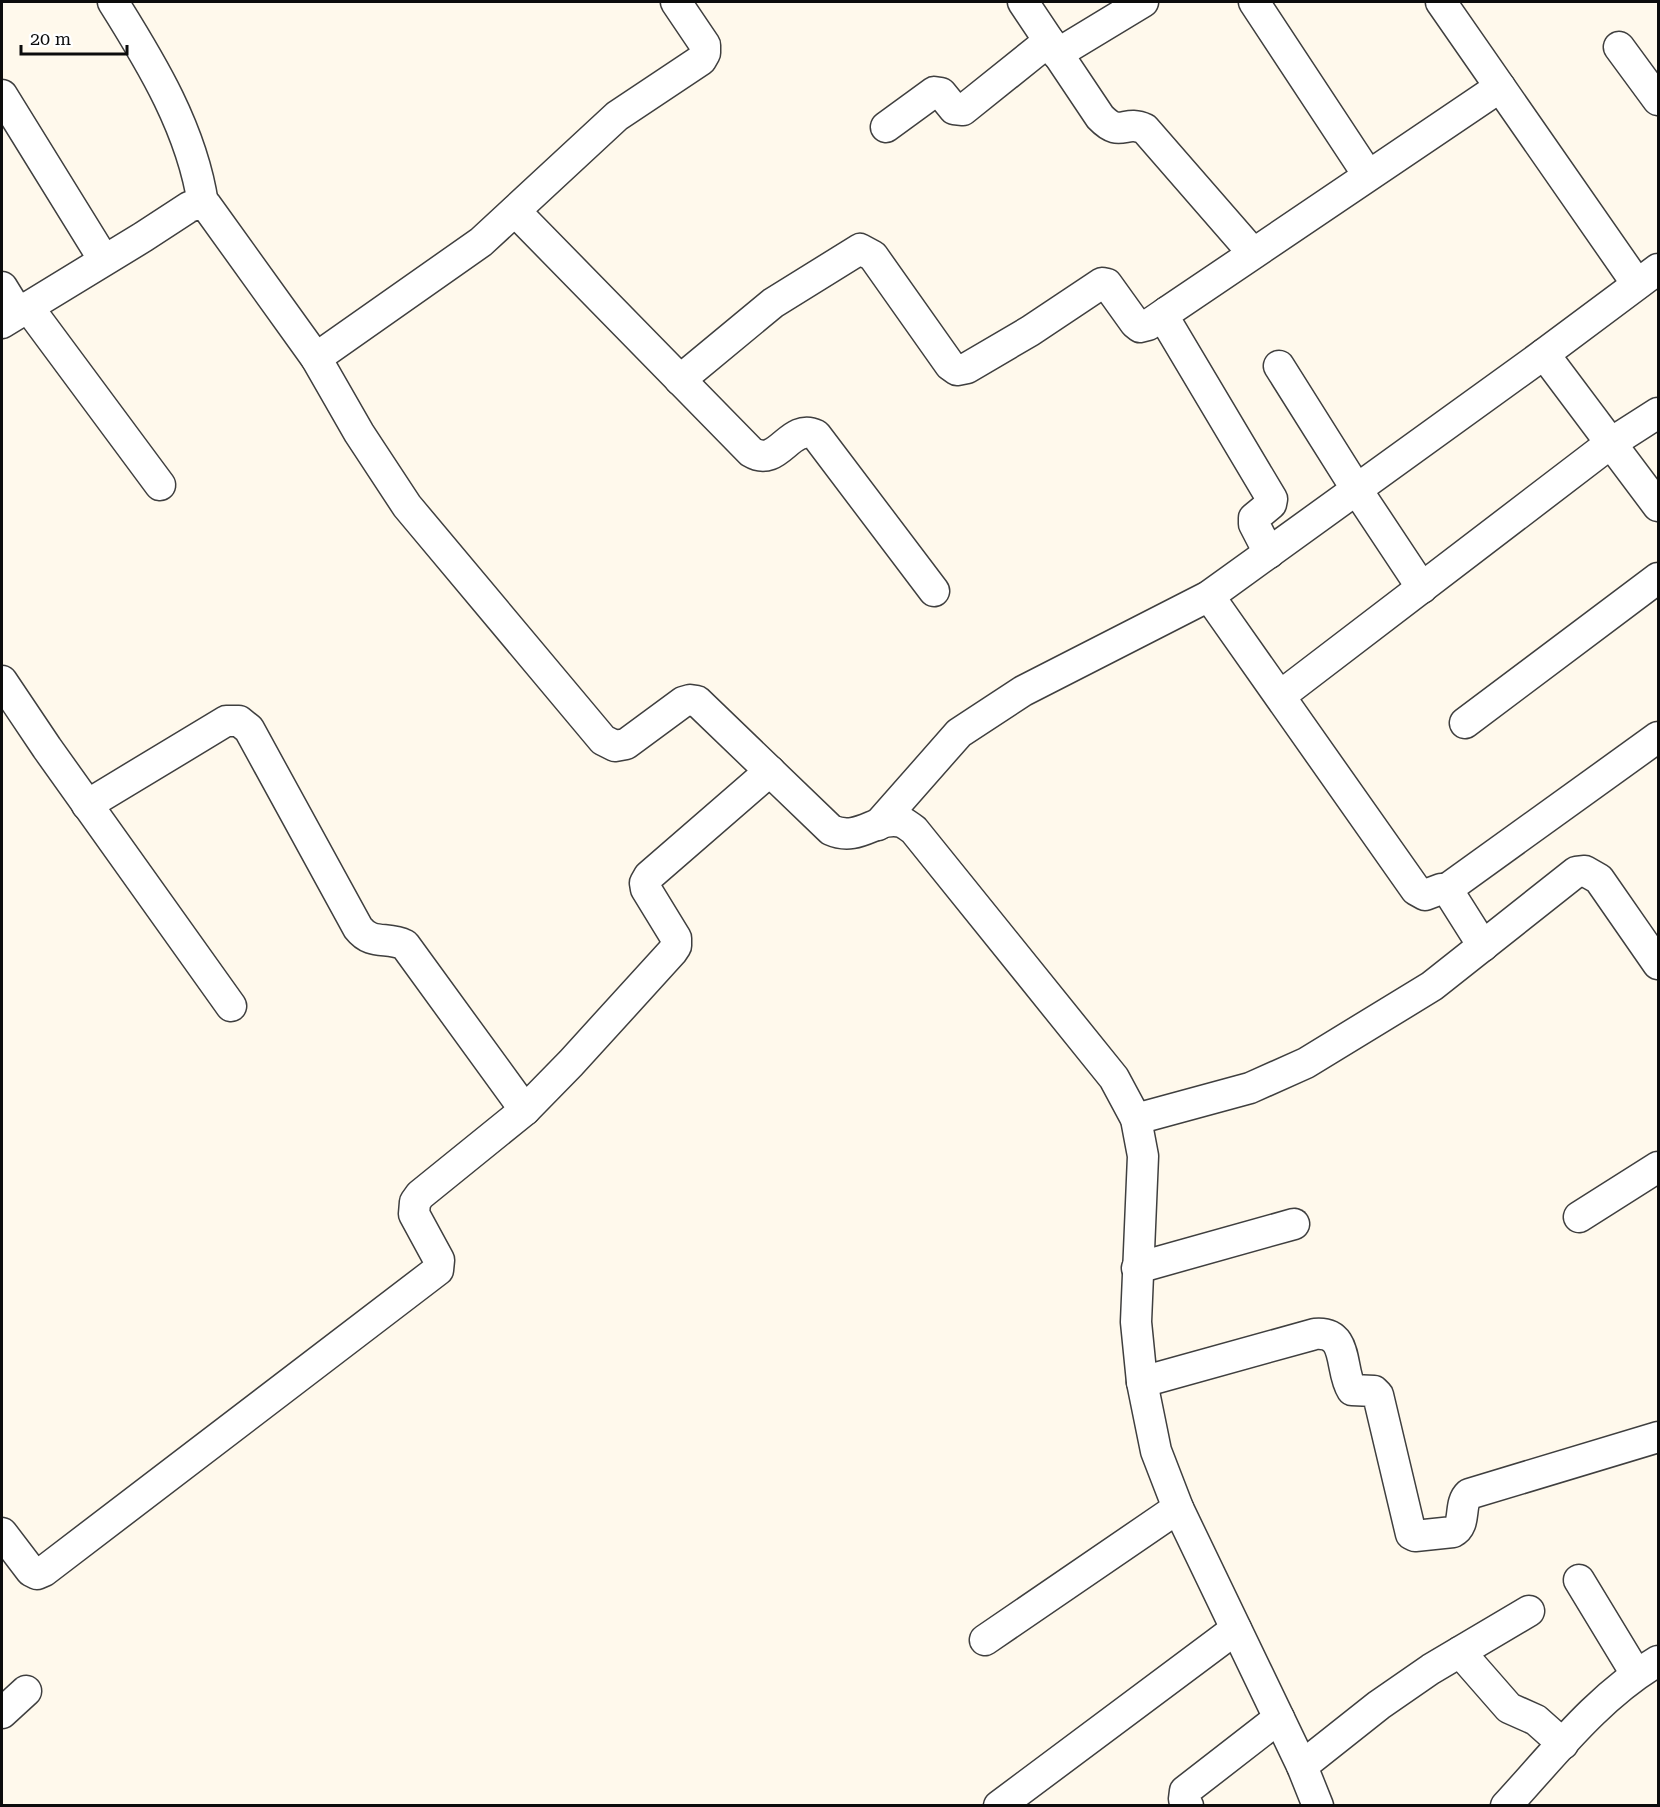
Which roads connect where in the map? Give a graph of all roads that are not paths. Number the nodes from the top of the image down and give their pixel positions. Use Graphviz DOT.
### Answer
graph roads {
  1 [pos="113,2"];
  2 [pos="676,2"];
  3 [pos="1023,2"];
  4 [pos="1143,2"];
  5 [pos="1254,2"];
  6 [pos="1441,2"];
  7 [pos="1619,47"];
  8 [pos="1053,48"];
  9 [pos="1500,87"];
  10 [pos="2,95"];
  11 [pos="1659,100"];
  12 [pos="886,127"];
  13 [pos="1368,175"];
  14 [pos="203,204"];
  15 [pos="515,211"];
  16 [pos="1253,253"];
  17 [pos="104,260"];
  18 [pos="1648,276"];
  19 [pos="2,287"];
  20 [pos="1167,312"];
  21 [pos="16,314"];
  22 [pos="1544,354"];
  23 [pos="316,358"];
  24 [pos="1279,366"];
  25 [pos="680,380"];
  26 [pos="1659,413"];
  27 [pos="1611,443"];
  28 [pos="160,485"];
  29 [pos="1357,490"];
  30 [pos="1659,506"];
  31 [pos="1269,553"];
  32 [pos="1659,578"];
  33 [pos="1422,588"];
  34 [pos="934,591"];
  35 [pos="1209,596"];
  36 [pos="2,681"];
  37 [pos="1280,696"];
  38 [pos="1465,723"];
  39 [pos="1659,737"];
  40 [pos="770,771"];
  41 [pos="87,805"];
  42 [pos="878,825"];
  43 [pos="1447,889"];
  44 [pos="1483,946"];
  45 [pos="1659,964"];
  46 [pos="231,1006"];
  47 [pos="525,1110"];
  48 [pos="1136,1119"];
  49 [pos="1659,1167"];
  50 [pos="1580,1217"];
  51 [pos="1294,1224"];
  52 [pos="1137,1268"];
  53 [pos="1142,1382"];
  54 [pos="1659,1437"];
  55 [pos="1178,1508"];
  56 [pos="2,1533"];
  57 [pos="1579,1580"];
  58 [pos="1528,1611"];
  59 [pos="1236,1629"];
  60 [pos="985,1640"];
  61 [pos="1460,1652"];
  62 [pos="1647,1668"];
  63 [pos="26,1691"];
  64 [pos="2,1713"];
  65 [pos="1279,1718"];
  66 [pos="1563,1744"];
  67 [pos="1302,1767"];
  68 [pos="999,1806"];
  69 [pos="1188,1806"];
  70 [pos="1318,1806"];
  71 [pos="1506,1806"];
  1 -- 14 [label="street"];
  2 -- 15 [label="street"];
  3 -- 8 [label="street"];
  4 -- 8 [label="street"];
  5 -- 13 [label="street"];
  6 -- 9 [label="street"];
  7 -- 11 [label="street"];
  8 -- 12 [label="street"];
  8 -- 16 [label="street"];
  9 -- 13 [label="street"];
  9 -- 18 [label="street"];
  10 -- 17 [label="street"];
  13 -- 16 [label="street"];
  14 -- 17 [label="street"];
  14 -- 23 [label="street"];
  15 -- 23 [label="street"];
  15 -- 25 [label="street"];
  16 -- 20 [label="street"];
  17 -- 21 [label="street"];
  18 -- 22 [label="street"];
  19 -- 21 [label="street"];
  20 -- 25 [label="street"];
  20 -- 31 [label="street"];
  21 -- 28 [label="street"];
  22 -- 27 [label="street"];
  22 -- 29 [label="street"];
  23 -- 40 [label="street"];
  24 -- 29 [label="street"];
  25 -- 34 [label="street"];
  26 -- 27 [label="street"];
  27 -- 30 [label="street"];
  27 -- 33 [label="street"];
  29 -- 31 [label="street"];
  29 -- 33 [label="street"];
  31 -- 35 [label="street"];
  32 -- 38 [label="street"];
  33 -- 37 [label="street"];
  35 -- 37 [label="street"];
  35 -- 42 [label="street"];
  36 -- 41 [label="street"];
  37 -- 43 [label="street"];
  39 -- 43 [label="street"];
  40 -- 42 [label="street"];
  40 -- 47 [label="street"];
  41 -- 46 [label="street"];
  41 -- 47 [label="street"];
  42 -- 48 [label="street"];
  43 -- 44 [label="street"];
  44 -- 45 [label="street"];
  44 -- 48 [label="street"];
  47 -- 56 [label="street"];
  48 -- 52 [label="street"];
  49 -- 50 [label="street"];
  51 -- 52 [label="street"];
  52 -- 53 [label="street"];
  53 -- 54 [label="street"];
  53 -- 55 [label="street"];
  55 -- 59 [label="street"];
  55 -- 60 [label="street"];
  57 -- 62 [label="street"];
  58 -- 61 [label="street"];
  59 -- 65 [label="street"];
  59 -- 68 [label="street"];
  61 -- 66 [label="street"];
  61 -- 67 [label="street"];
  62 -- 66 [label="street"];
  63 -- 64 [label="street"];
  65 -- 67 [label="street"];
  65 -- 69 [label="street"];
  66 -- 71 [label="street"];
  67 -- 70 [label="street"];
}
